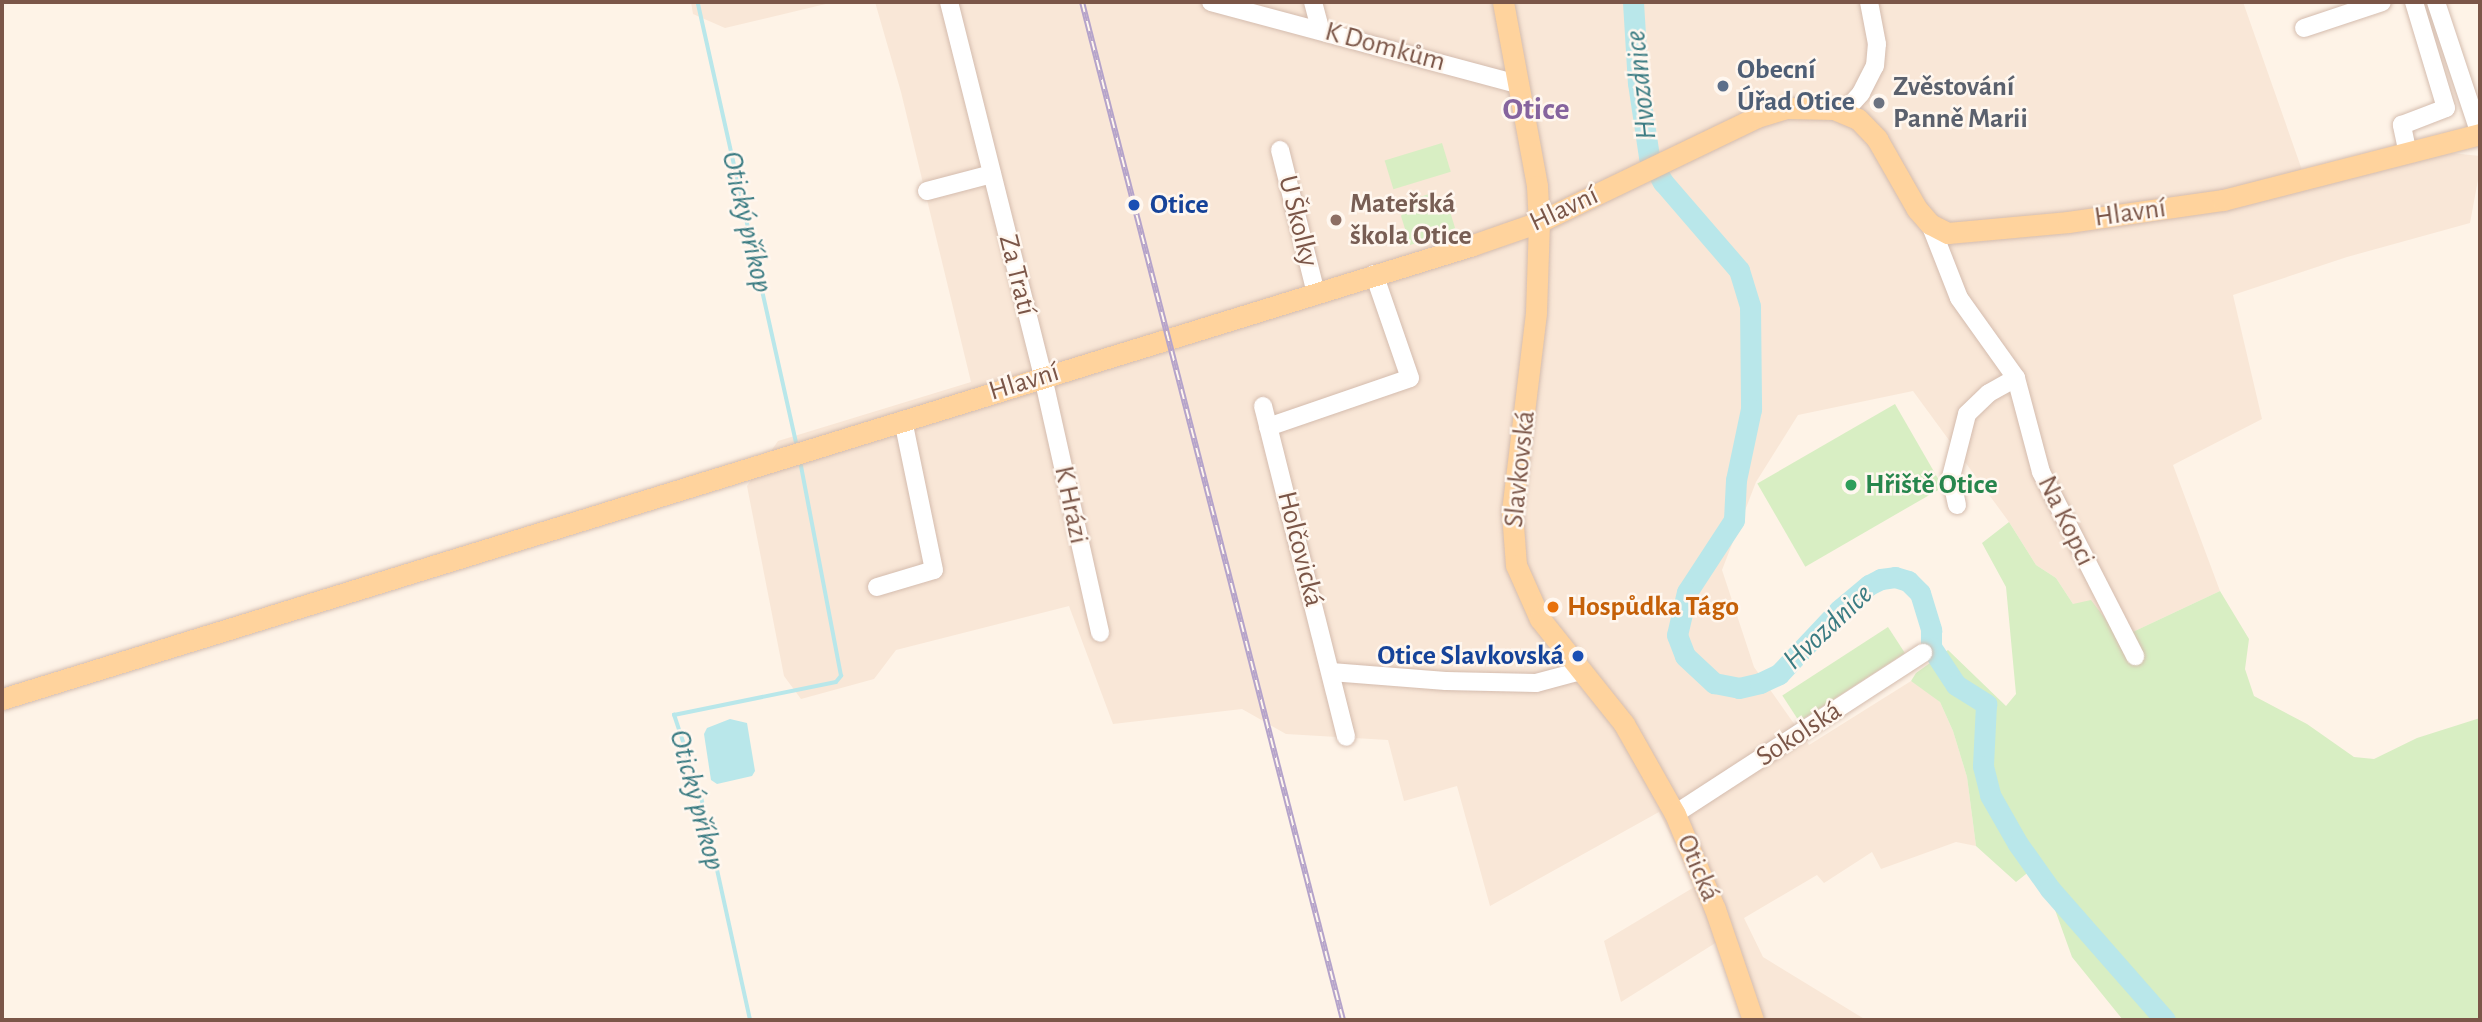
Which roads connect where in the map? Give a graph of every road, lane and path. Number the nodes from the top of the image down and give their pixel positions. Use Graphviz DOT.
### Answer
graph roads {
  1 [pos="949,2"];
  2 [pos="1212,2"];
  3 [pos="1313,2"];
  4 [pos="1503,2"];
  5 [pos="1869,2"];
  6 [pos="2382,2"];
  7 [pos="2414,2"];
  8 [pos="2436,2"];
  9 [pos="2304,28"];
  10 [pos="1320,29"];
  11 [pos="1518,84"];
  12 [pos="1845,111"];
  13 [pos="2480,134"];
  14 [pos="1280,150"];
  15 [pos="2408,154"];
  16 [pos="992,174"];
  17 [pos="927,191"];
  18 [pos="1539,222"];
  19 [pos="1930,225"];
  20 [pos="1374,274"];
  21 [pos="1316,293"];
  22 [pos="1043,376"];
  23 [pos="2015,378"];
  24 [pos="1263,406"];
  25 [pos="903,419"];
  26 [pos="1268,426"];
  27 [pos="1957,505"];
  28 [pos="877,587"];
  29 [pos="1100,633"];
  30 [pos="1923,653"];
  31 [pos="2135,656"];
  32 [pos="1581,671"];
  33 [pos="1331,672"];
  34 [pos="2,699"];
  35 [pos="1624,724"];
  36 [pos="1346,737"];
  37 [pos="1675,814"];
  38 [pos="1754,1020"];
  1 -- 16 [label="street, Za Tratí"];
  2 -- 10 [label="street, K Domkům"];
  3 -- 10 [label="street"];
  4 -- 11 [label="main road, Slavkovská"];
  5 -- 12 [label="street"];
  6 -- 9 [label="street"];
  7 -- 15 [label="street"];
  8 -- 13 [label="street"];
  10 -- 11 [label="street, K Domkům"];
  11 -- 18 [label="main road, Slavkovská"];
  12 -- 18 [label="main road, Hlavní"];
  12 -- 19 [label="main road"];
  13 -- 15 [label="main road, Hlavní"];
  14 -- 21 [label="street, U Školky"];
  15 -- 19 [label="main road, Hlavní"];
  16 -- 17 [label="street"];
  16 -- 22 [label="street, Za Tratí"];
  18 -- 20 [label="main road, Hlavní"];
  18 -- 32 [label="main road, Slavkovská"];
  19 -- 23 [label="street, Na Kopci"];
  20 -- 21 [label="main road, Hlavní"];
  20 -- 26 [label="street"];
  21 -- 22 [label="main road, Hlavní"];
  22 -- 25 [label="main road, Hlavní"];
  22 -- 29 [label="street, K Hrázi"];
  23 -- 27 [label="street"];
  23 -- 31 [label="street, Na Kopci"];
  24 -- 26 [label="street, Holčovická"];
  25 -- 28 [label="street"];
  25 -- 34 [label="main road, Hlavní"];
  26 -- 33 [label="street, Holčovická"];
  30 -- 37 [label="street, Sokolská"];
  32 -- 33 [label="street"];
  32 -- 35 [label="main road, Slavkovská"];
  33 -- 36 [label="street, Holčovická"];
  35 -- 37 [label="main road, Otická"];
  37 -- 38 [label="main road, Otická"];
}
